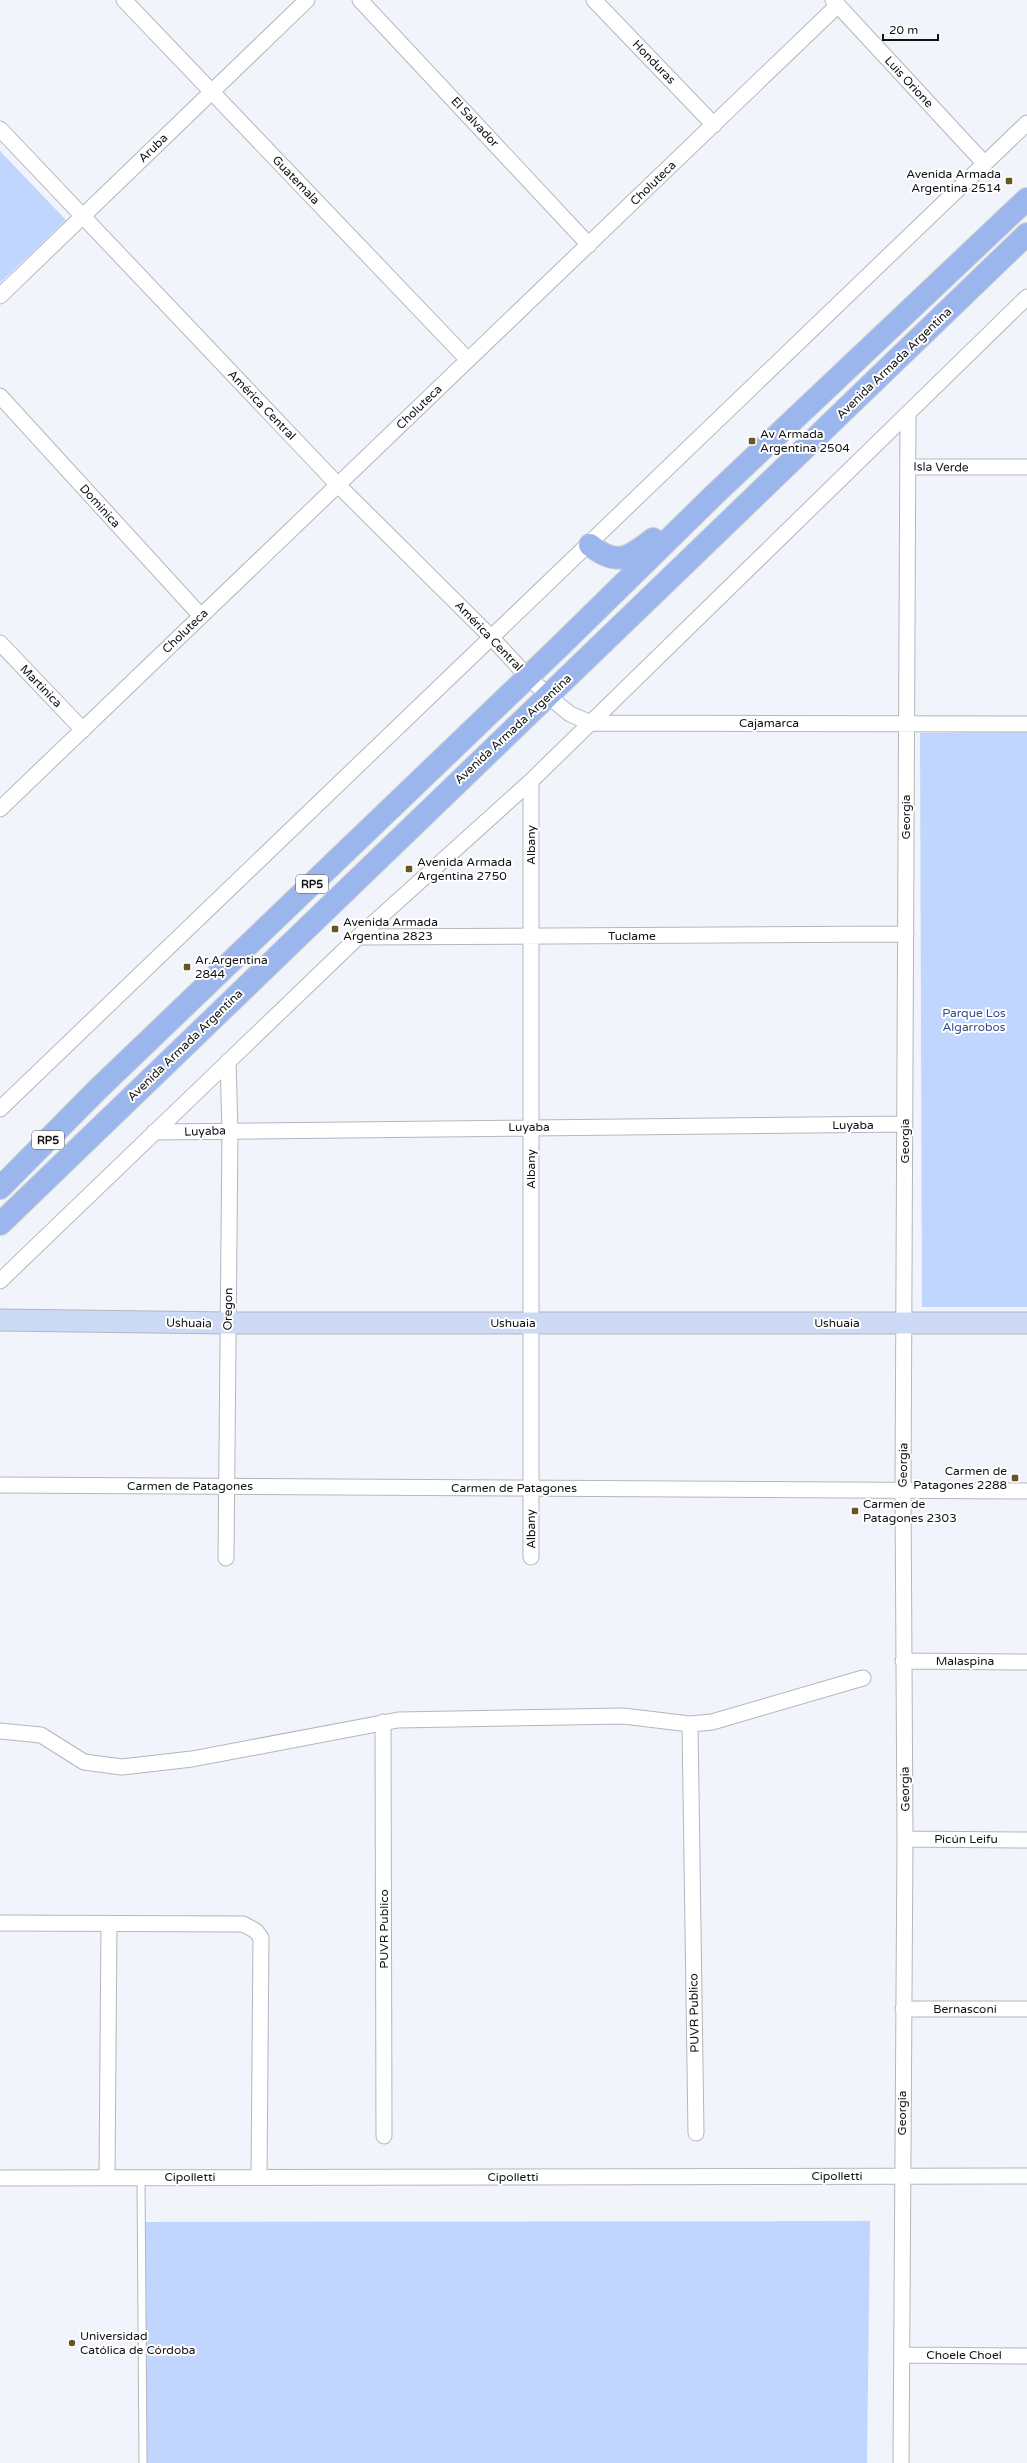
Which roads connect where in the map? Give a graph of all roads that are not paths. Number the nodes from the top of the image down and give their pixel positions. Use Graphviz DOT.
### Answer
graph roads {
  1 [pos="124,0"];
  2 [pos="307,0"];
  3 [pos="360,0"];
  4 [pos="594,0"];
  5 [pos="836,3"];
  6 [pos="212,92"];
  7 [pos="1027,123"];
  8 [pos="714,125"];
  9 [pos="0,130"];
  10 [pos="985,164"];
  11 [pos="1027,199"];
  12 [pos="83,216"];
  13 [pos="1027,234"];
  14 [pos="589,245"];
  15 [pos="0,296"];
  16 [pos="1027,297"];
  17 [pos="468,360"];
  18 [pos="0,396"];
  19 [pos="908,414"];
  20 [pos="908,467"];
  21 [pos="1027,467"];
  22 [pos="338,485"];
  23 [pos="714,495"];
  24 [pos="590,545"];
  25 [pos="201,616"];
  26 [pos="490,636"];
  27 [pos="0,643"];
  28 [pos="528,677"];
  29 [pos="548,696"];
  30 [pos="591,723"];
  31 [pos="906,724"];
  32 [pos="1027,724"];
  33 [pos="83,730"];
  34 [pos="531,781"];
  35 [pos="0,809"];
  36 [pos="906,934"];
  37 [pos="358,936"];
  38 [pos="531,936"];
  39 [pos="228,1061"];
  40 [pos="96,1091"];
  41 [pos="0,1109"];
  42 [pos="905,1124"];
  43 [pos="531,1127"];
  44 [pos="230,1130"];
  45 [pos="154,1132"];
  46 [pos="0,1168"];
  47 [pos="0,1188"];
  48 [pos="0,1224"];
  49 [pos="0,1281"];
  50 [pos="0,1320"];
  51 [pos="228,1323"];
  52 [pos="531,1323"];
  53 [pos="904,1323"];
  54 [pos="1027,1323"];
  55 [pos="0,1485"];
  56 [pos="226,1486"];
  57 [pos="530,1488"];
  58 [pos="1027,1490"];
  59 [pos="903,1491"];
  60 [pos="531,1557"];
  61 [pos="226,1558"];
  62 [pos="903,1661"];
  63 [pos="1027,1662"];
  64 [pos="863,1678"];
  65 [pos="384,1722"];
  66 [pos="690,1724"];
  67 [pos="0,1731"];
  68 [pos="905,1839"];
  69 [pos="1027,1840"];
  70 [pos="0,1923"];
  71 [pos="109,1924"];
  72 [pos="903,2009"];
  73 [pos="1027,2009"];
  74 [pos="696,2133"];
  75 [pos="384,2136"];
  76 [pos="902,2176"];
  77 [pos="1027,2176"];
  78 [pos="259,2177"];
  79 [pos="0,2178"];
  80 [pos="107,2178"];
  81 [pos="141,2178"];
  82 [pos="902,2355"];
  83 [pos="1027,2356"];
  84 [pos="143,2463"];
  85 [pos="901,2463"];
  1 -- 6 [label="street, Guatemala"];
  2 -- 6 [label="street, Aruba"];
  3 -- 14 [label="street, El Salvador"];
  4 -- 8 [label="street, Honduras"];
  5 -- 8 [label="street, Choluteca"];
  5 -- 10 [label="street, Luis Orione"];
  6 -- 12 [label="street, Aruba"];
  6 -- 17 [label="street, Guatemala"];
  7 -- 10 [label="street"];
  8 -- 14 [label="street, Choluteca"];
  9 -- 12 [label="street, América Central"];
  10 -- 24 [label="street"];
  11 -- 23 [label="main road, RP5"];
  12 -- 15 [label="street, Aruba"];
  12 -- 22 [label="street, América Central"];
  13 -- 29 [label="main road, Avenida Armada Argentina / RP5"];
  14 -- 17 [label="street, Choluteca"];
  16 -- 19 [label="street"];
  17 -- 22 [label="street, Choluteca"];
  18 -- 25 [label="street, Dominica"];
  19 -- 20 [label="street, Isla Verde"];
  19 -- 30 [label="street"];
  20 -- 21 [label="street, Isla Verde"];
  20 -- 31 [label="street, Georgia"];
  22 -- 25 [label="street, Choluteca"];
  22 -- 26 [label="street, América Central"];
  23 -- 24 [label="main road"];
  23 -- 28 [label="main road, RP5"];
  24 -- 26 [label="street"];
  25 -- 33 [label="street, Choluteca"];
  26 -- 28 [label="street, América Central"];
  26 -- 41 [label="street"];
  27 -- 33 [label="street, Martinica"];
  28 -- 29 [label="street, Cajamarca"];
  28 -- 40 [label="main road, RP5"];
  29 -- 30 [label="street, Cajamarca"];
  29 -- 48 [label="main road, Avenida Armada Argentina / RP5"];
  30 -- 31 [label="street, Cajamarca"];
  30 -- 34 [label="street"];
  31 -- 32 [label="street, Cajamarca"];
  31 -- 36 [label="street, Georgia"];
  33 -- 35 [label="street, Choluteca"];
  34 -- 37 [label="street"];
  34 -- 38 [label="street, Albany"];
  36 -- 38 [label="street, Tuclame"];
  36 -- 42 [label="street, Georgia"];
  37 -- 38 [label="street, Tuclame"];
  37 -- 39 [label="street"];
  38 -- 43 [label="street, Albany"];
  39 -- 44 [label="street, Oregon"];
  39 -- 45 [label="street"];
  40 -- 46 [label="main road"];
  40 -- 47 [label="main road, RP5"];
  42 -- 43 [label="street, Luyaba"];
  42 -- 53 [label="street, Georgia"];
  43 -- 44 [label="street, Luyaba"];
  43 -- 52 [label="street, Albany"];
  44 -- 45 [label="street, Luyaba"];
  44 -- 51 [label="street, Oregon"];
  45 -- 49 [label="street"];
  50 -- 51 [label="main road, Ushuaia"];
  51 -- 52 [label="main road, Ushuaia"];
  51 -- 56 [label="street, Oregon"];
  52 -- 53 [label="main road, Ushuaia"];
  52 -- 57 [label="street, Albany"];
  53 -- 54 [label="main road, Ushuaia"];
  53 -- 59 [label="street, Georgia"];
  55 -- 56 [label="street, Carmen de Patagones"];
  56 -- 57 [label="street, Carmen de Patagones"];
  56 -- 61 [label="street, Oregon"];
  57 -- 59 [label="street, Carmen de Patagones"];
  57 -- 60 [label="street, Albany"];
  58 -- 59 [label="street, Carmen de Patagones"];
  59 -- 62 [label="street, Georgia"];
  62 -- 63 [label="street, Malaspina"];
  62 -- 68 [label="street, Georgia"];
  64 -- 66 [label="street"];
  65 -- 66 [label="street"];
  65 -- 67 [label="street"];
  65 -- 75 [label="street, PUVR Publico"];
  66 -- 74 [label="street, PUVR Publico"];
  68 -- 69 [label="street, Picún Leifu"];
  68 -- 72 [label="street, Georgia"];
  70 -- 71 [label="street"];
  71 -- 78 [label="street"];
  71 -- 80 [label="street"];
  72 -- 73 [label="street, Bernasconi"];
  72 -- 76 [label="street, Georgia"];
  76 -- 77 [label="street, Cipolletti"];
  76 -- 78 [label="street, Cipolletti"];
  76 -- 82 [label="street, Georgia"];
  78 -- 81 [label="street, Cipolletti"];
  79 -- 80 [label="street, Cipolletti"];
  80 -- 81 [label="street, Cipolletti"];
  81 -- 84 [label="lane"];
  82 -- 83 [label="street, Choele Choel"];
  82 -- 85 [label="street, Georgia"];
}
